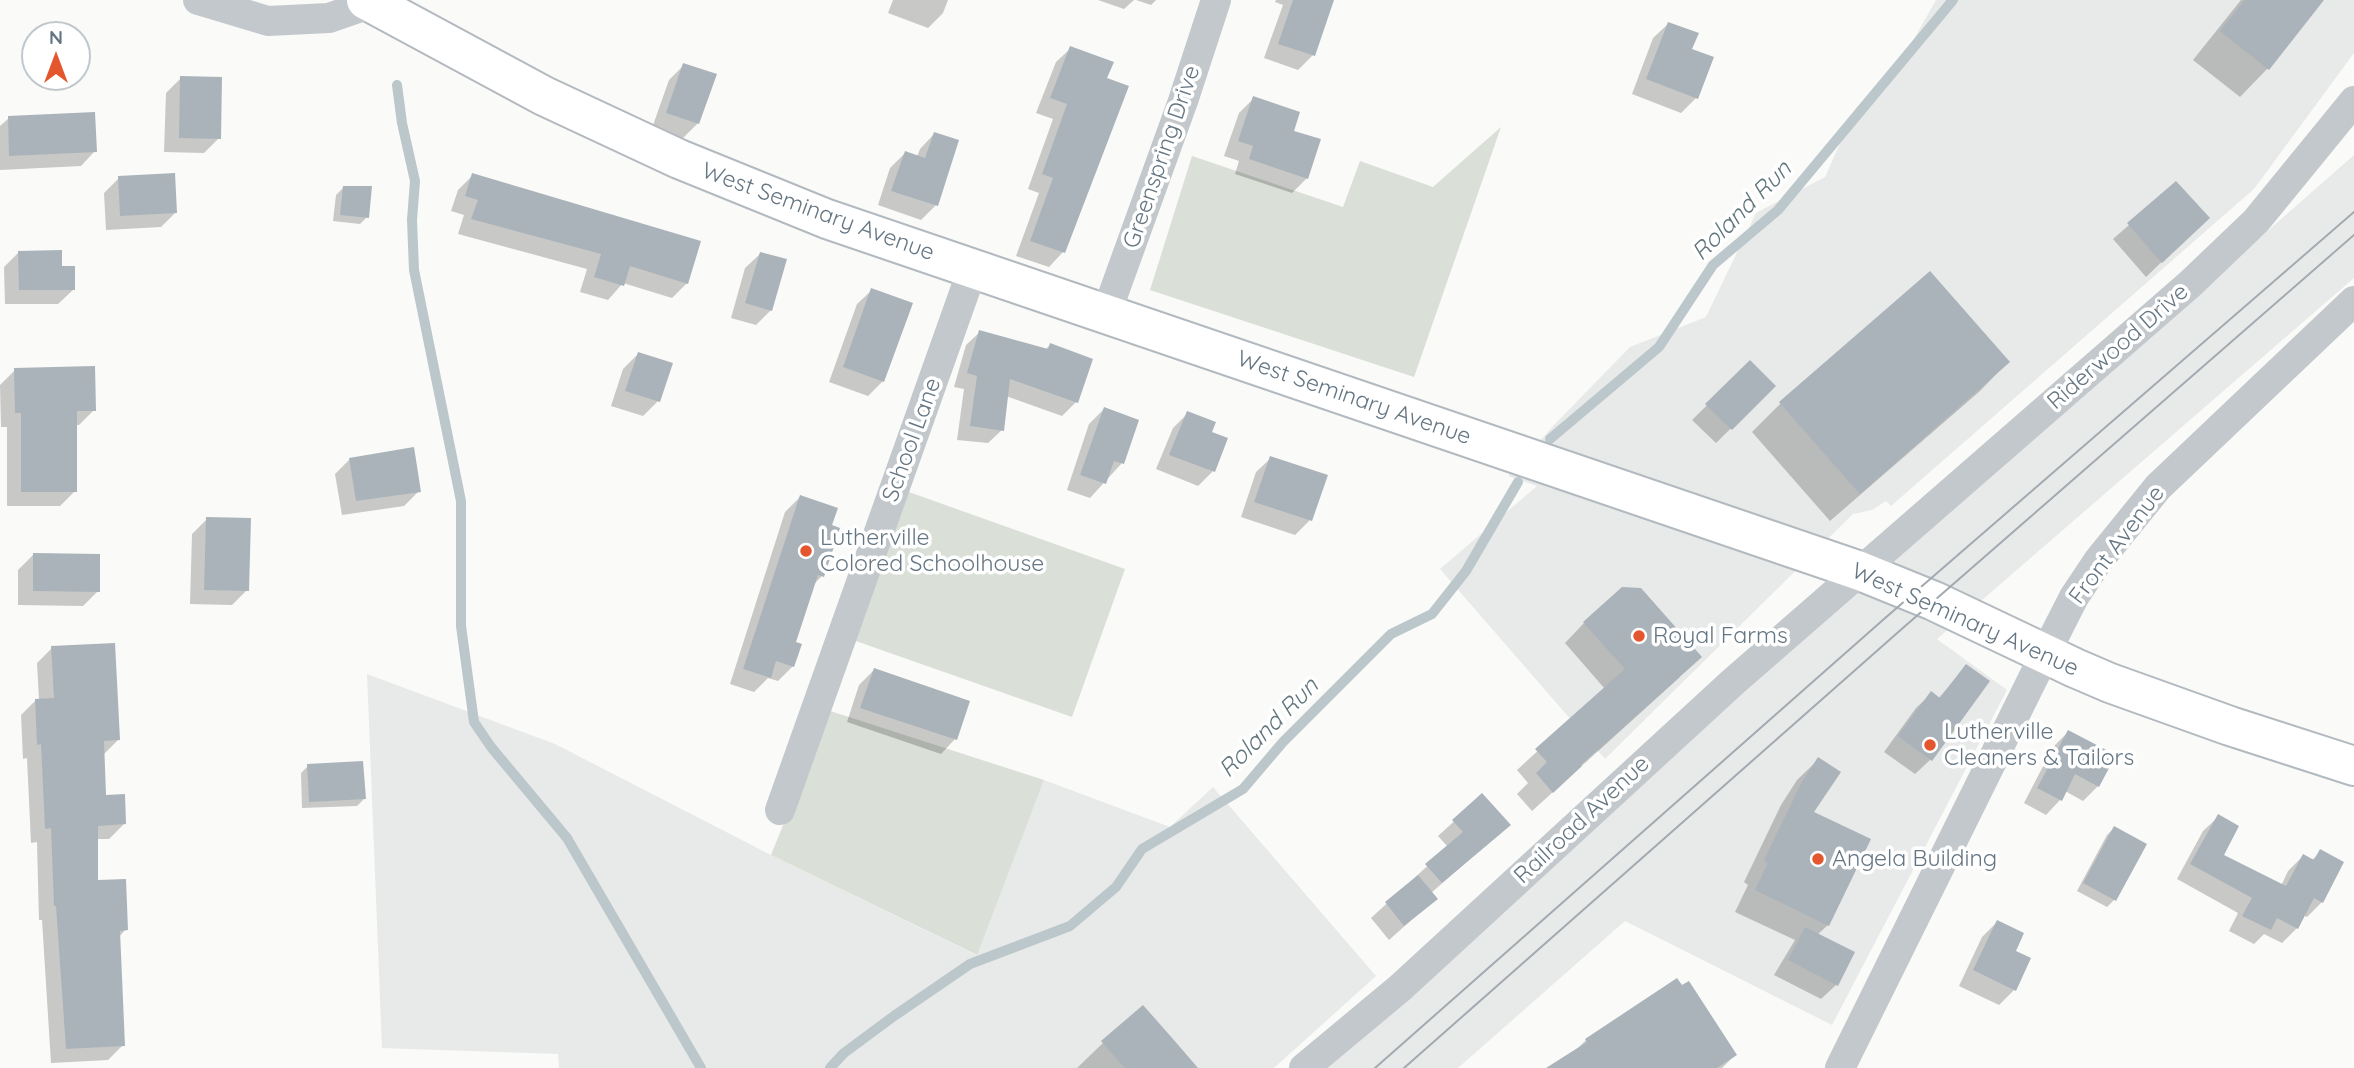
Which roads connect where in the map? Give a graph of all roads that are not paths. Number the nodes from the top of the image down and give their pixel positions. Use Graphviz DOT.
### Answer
graph roads {
  1 [pos="198,0"];
  2 [pos="1216,0"];
  3 [pos="369,1"];
  4 [pos="2354,100"];
  5 [pos="973,268"];
  6 [pos="2354,301"];
  7 [pos="1106,314"];
  8 [pos="1860,571"];
  9 [pos="2045,654"];
  10 [pos="2354,766"];
  11 [pos="780,810"];
  12 [pos="1304,1068"];
  13 [pos="1840,1068"];
  1 -- 3 [label="street"];
  2 -- 7 [label="street, Greenspring Drive"];
  3 -- 5 [label="main road, West Seminary Avenue"];
  4 -- 8 [label="street, Riderwood Drive"];
  5 -- 7 [label="main road, West Seminary Avenue"];
  5 -- 11 [label="street, School Lane"];
  6 -- 9 [label="street, Front Avenue"];
  7 -- 8 [label="main road, West Seminary Avenue"];
  8 -- 9 [label="main road, West Seminary Avenue"];
  8 -- 12 [label="street, Railroad Avenue"];
  9 -- 10 [label="main road, West Seminary Avenue"];
  9 -- 13 [label="street, Front Avenue"];
}
